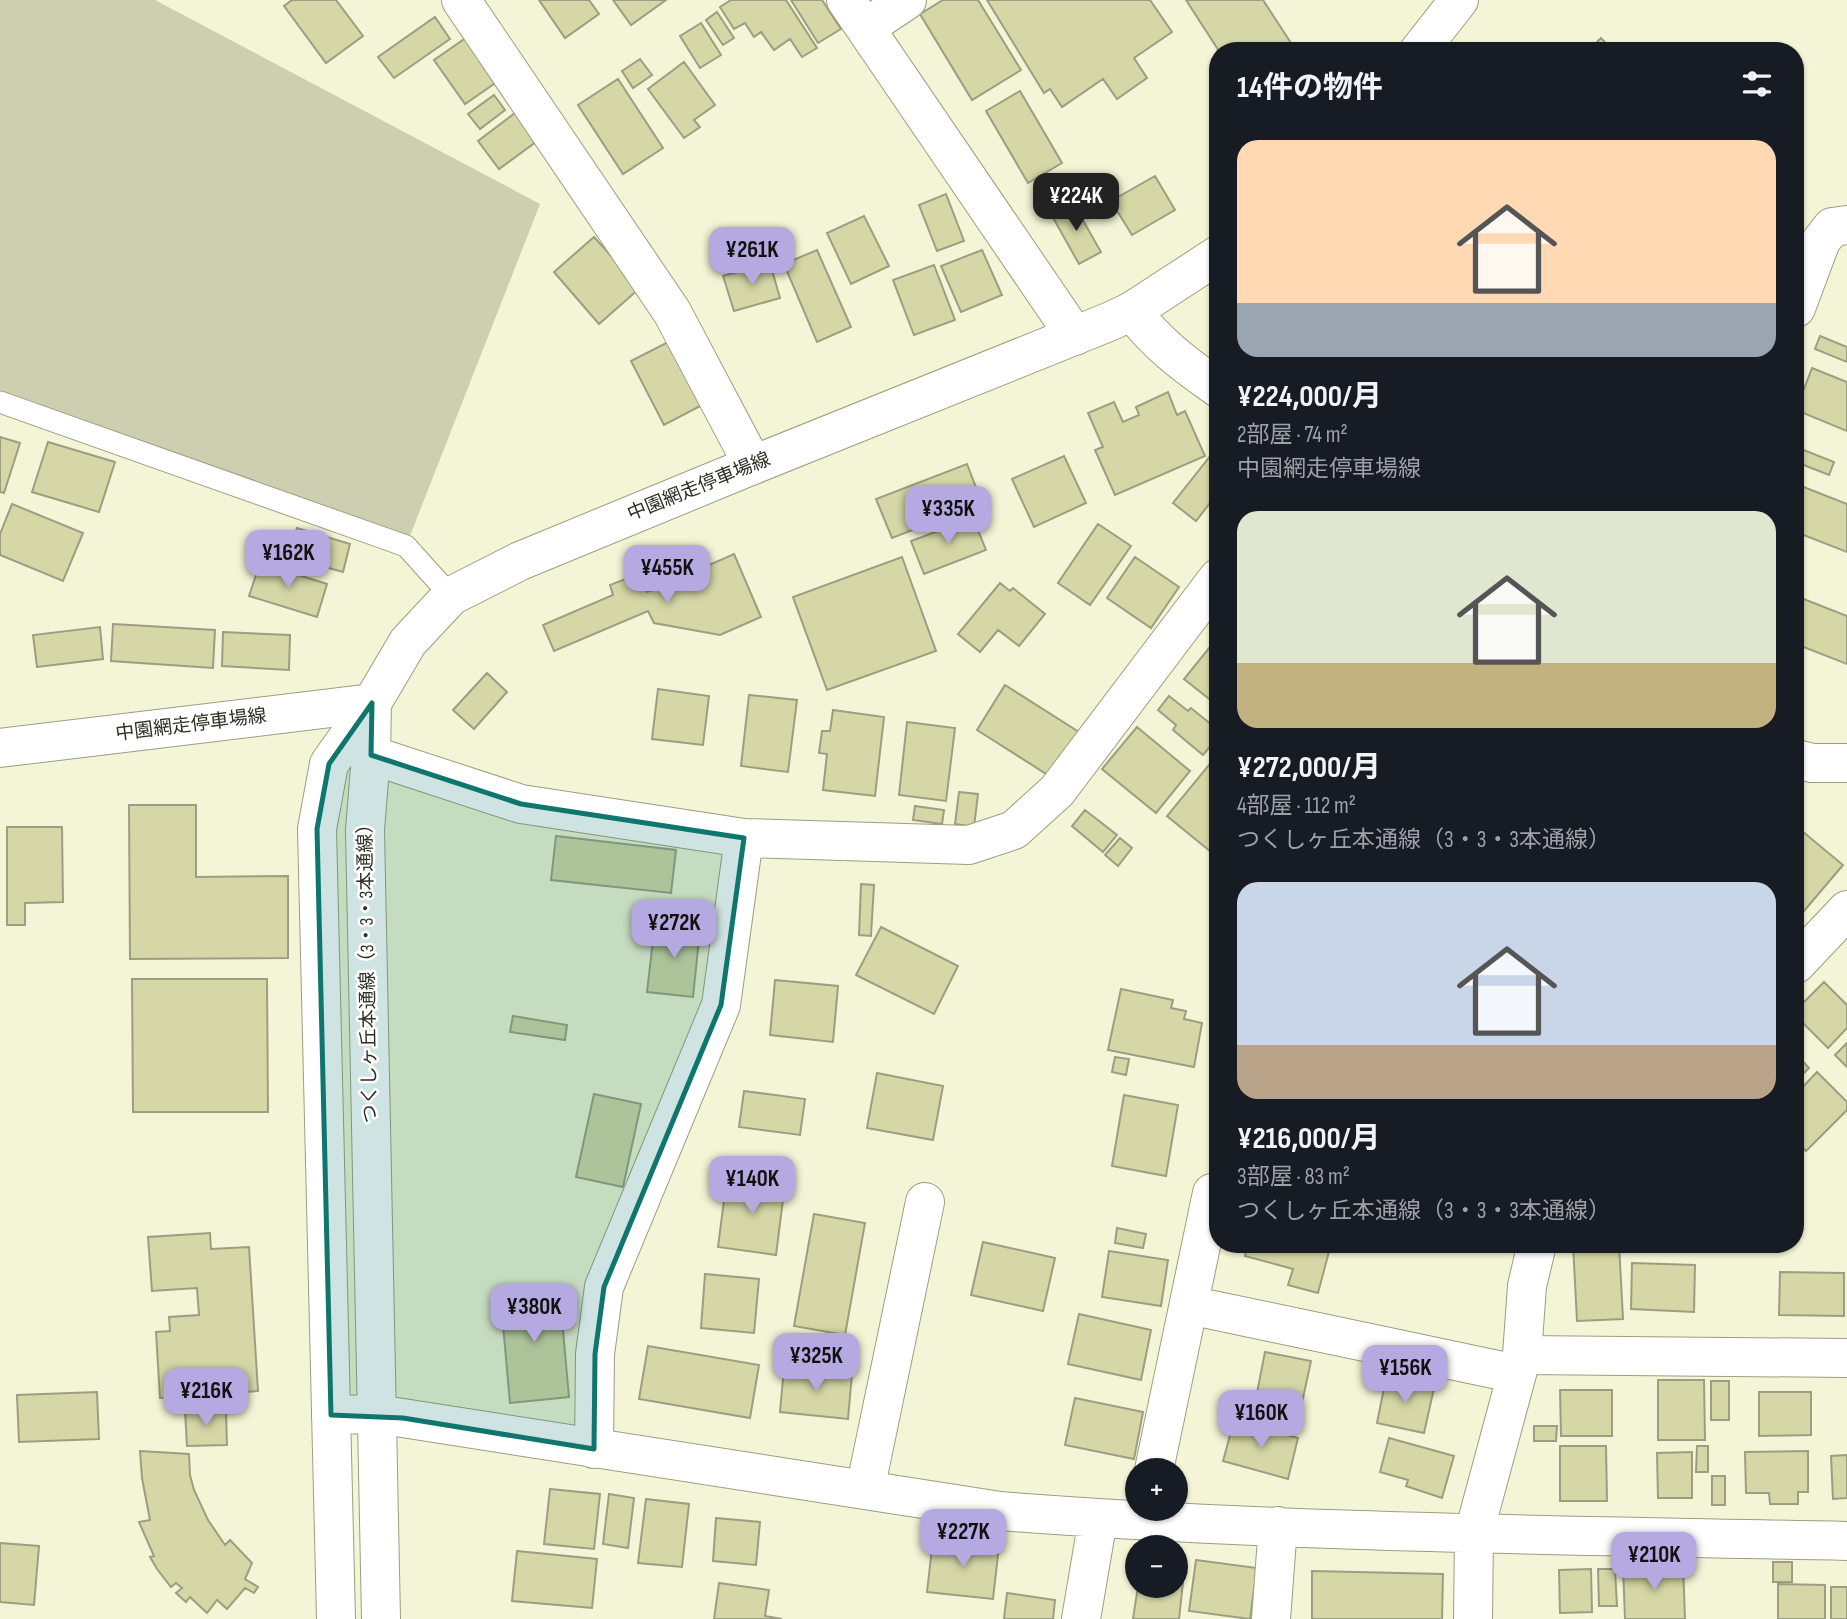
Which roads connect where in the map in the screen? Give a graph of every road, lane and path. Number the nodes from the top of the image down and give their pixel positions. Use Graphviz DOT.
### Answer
graph roads {
  1 [pos="907,0"];
  2 [pos="1459,0"];
  3 [pos="468,3"];
  4 [pos="855,14"];
  5 [pos="1426,42"];
  6 [pos="1847,225"];
  7 [pos="1209,261"];
  8 [pos="1804,287"];
  9 [pos="1132,311"];
  10 [pos="1075,336"];
  11 [pos="1209,381"];
  12 [pos="0,402"];
  13 [pos="753,465"];
  14 [pos="1209,590"];
  15 [pos="451,596"];
  16 [pos="372,703"];
  17 [pos="0,748"];
  18 [pos="372,755"];
  19 [pos="1804,761"];
  20 [pos="1847,763"];
  21 [pos="744,838"];
  22 [pos="1847,910"];
  23 [pos="1804,956"];
  24 [pos="925,1202"];
  25 [pos="1209,1208"];
  26 [pos="1535,1253"];
  27 [pos="1189,1305"];
  28 [pos="1847,1358"];
  29 [pos="1520,1364"];
  30 [pos="377,1414"];
  31 [pos="331,1415"];
  32 [pos="594,1448"];
  33 [pos="1157,1458"];
  34 [pos="865,1490"];
  35 [pos="1125,1516"];
  36 [pos="1188,1518"];
  37 [pos="1098,1519"];
  38 [pos="1278,1526"];
  39 [pos="1474,1533"];
  40 [pos="1847,1541"];
  41 [pos="336,1619"];
  42 [pos="381,1619"];
  43 [pos="1081,1619"];
  44 [pos="1271,1619"];
  45 [pos="1473,1619"];
  1 -- 4 [label="street"];
  2 -- 5 [label="street"];
  3 -- 13 [label="street"];
  4 -- 10 [label="street"];
  6 -- 8 [label="street"];
  7 -- 9 [label="street, 中園網走停車場線"];
  9 -- 10 [label="street, 中園網走停車場線"];
  9 -- 11 [label="street"];
  10 -- 13 [label="street, 中園網走停車場線"];
  12 -- 15 [label="lane"];
  13 -- 15 [label="street, 中園網走停車場線"];
  14 -- 21 [label="street"];
  15 -- 16 [label="street, 中園網走停車場線"];
  16 -- 17 [label="street, 中園網走停車場線"];
  16 -- 18 [label="street, つくしヶ丘本通線（3・3・3本通線）"];
  16 -- 31 [label="street"];
  18 -- 21 [label="street"];
  18 -- 30 [label="street, つくしヶ丘本通線（3・3・3本通線）"];
  19 -- 20 [label="street"];
  21 -- 32 [label="street"];
  22 -- 23 [label="street"];
  24 -- 34 [label="street"];
  25 -- 27 [label="street"];
  26 -- 29 [label="street"];
  27 -- 29 [label="street"];
  27 -- 33 [label="street"];
  28 -- 29 [label="street"];
  29 -- 39 [label="street"];
  30 -- 31 [label="street"];
  30 -- 32 [label="street"];
  30 -- 42 [label="street, つくしヶ丘本通線（3・3・3本通線）"];
  31 -- 41 [label="street"];
  32 -- 34 [label="street"];
  34 -- 37 [label="street"];
  35 -- 37 [label="street"];
  36 -- 38 [label="street"];
  37 -- 43 [label="street"];
  38 -- 39 [label="street"];
  38 -- 44 [label="street"];
  39 -- 40 [label="street"];
  39 -- 45 [label="street"];
}
